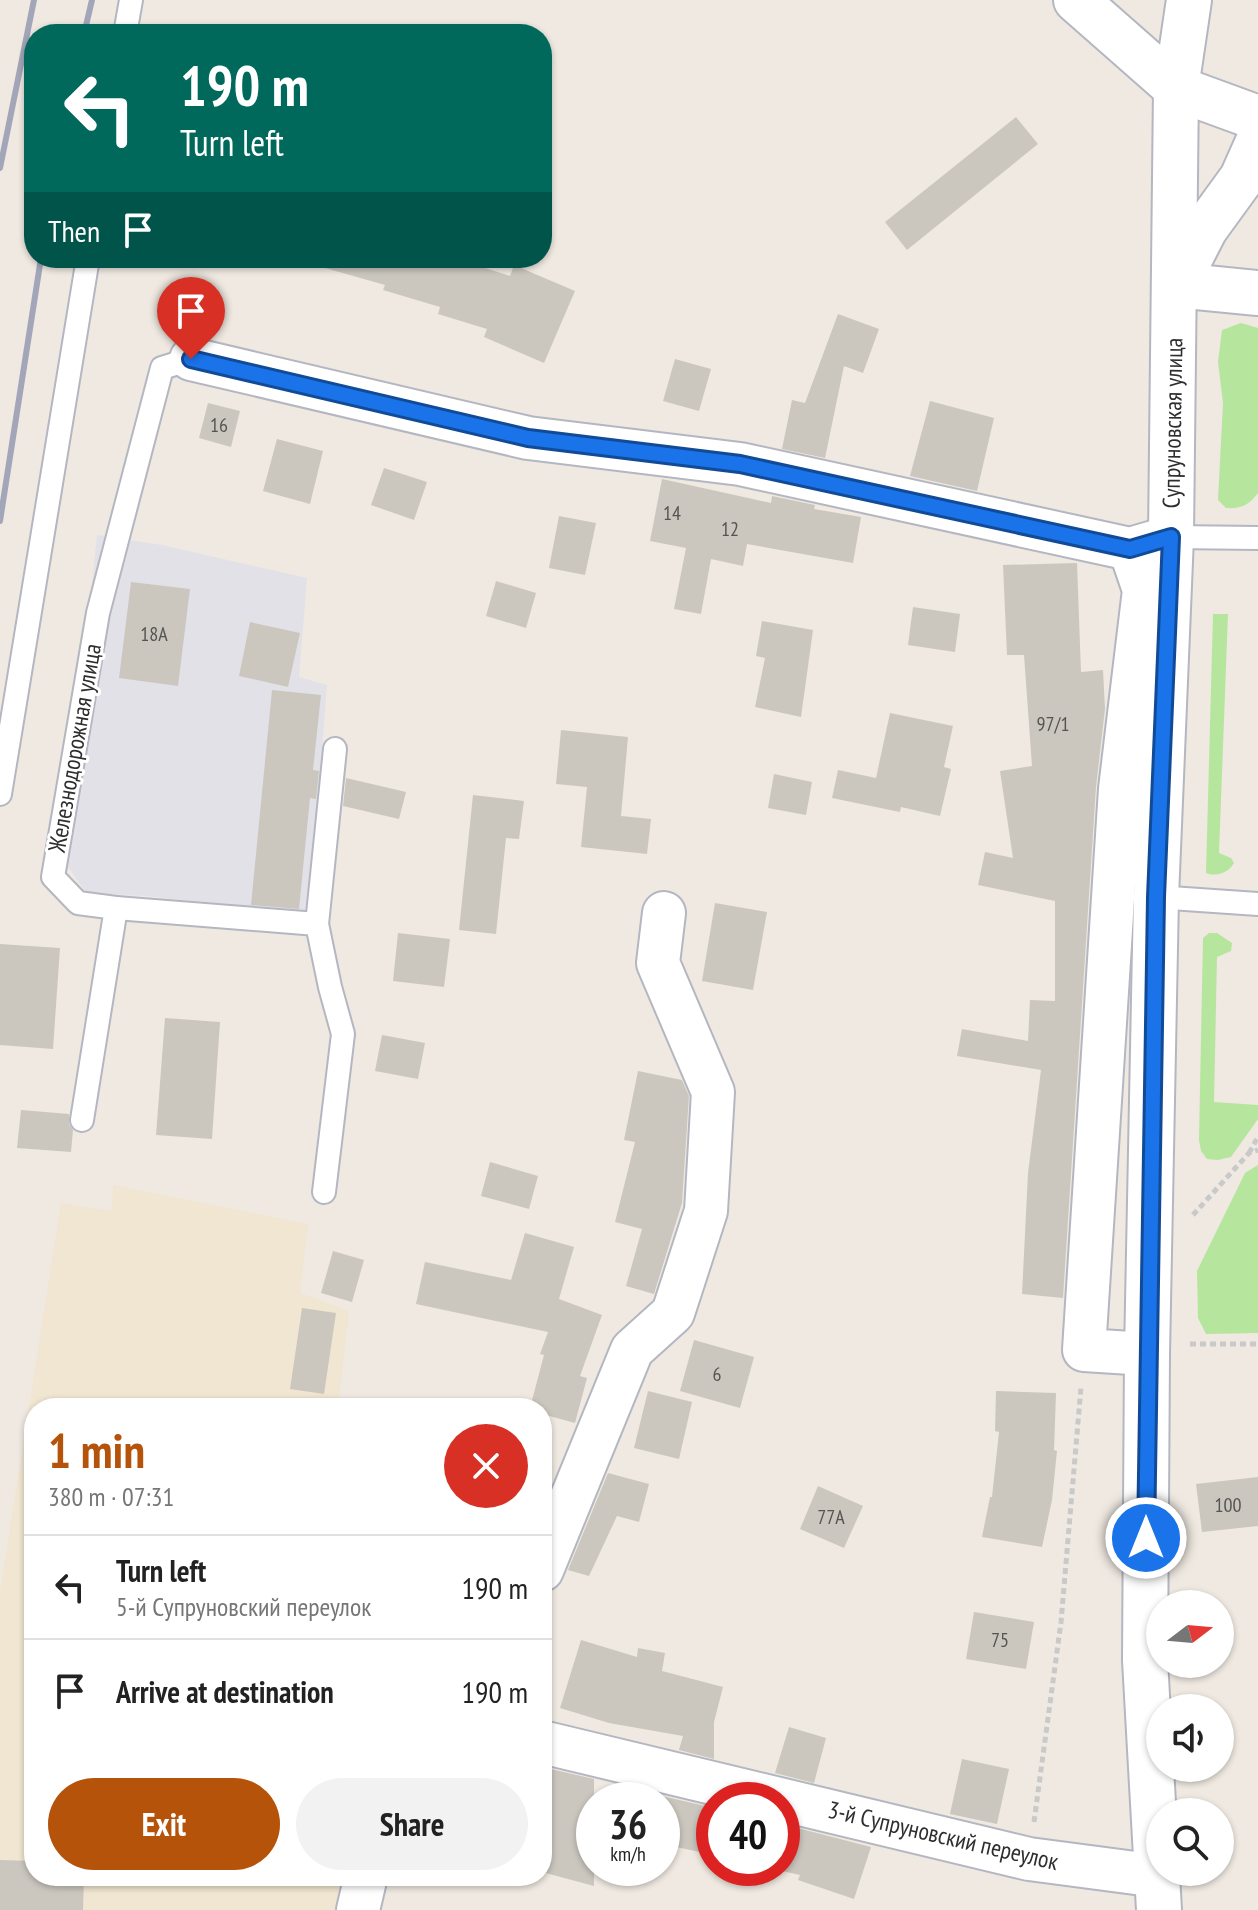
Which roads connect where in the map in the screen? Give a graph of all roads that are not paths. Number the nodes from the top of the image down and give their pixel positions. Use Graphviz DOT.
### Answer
graph roads {
  1 [pos="131,0"];
  2 [pos="1176,0"];
  3 [pos="1189,0"];
  4 [pos="1090,11"];
  5 [pos="127,24"];
  6 [pos="1176,88"];
  7 [pos="1258,118"];
  8 [pos="1258,142"];
  9 [pos="86,268"];
  10 [pos="1176,285"];
  11 [pos="1258,293"];
  12 [pos="191,359"];
  13 [pos="1171,537"];
  14 [pos="1258,538"];
  15 [pos="1130,549"];
  16 [pos="335,749"];
  17 [pos="0,794"];
  18 [pos="1156,897"];
  19 [pos="1258,904"];
  20 [pos="116,908"];
  21 [pos="664,913"];
  22 [pos="317,924"];
  23 [pos="82,1120"];
  24 [pos="324,1192"];
  25 [pos="1147,1354"];
  26 [pos="552,1546"];
  27 [pos="552,1744"];
  28 [pos="364,1886"];
  29 [pos="1159,1893"];
  30 [pos="358,1910"];
  1 -- 5 [label="lane"];
  2 -- 4 [label="street"];
  3 -- 6 [label="street, Супруновская улица"];
  4 -- 6 [label="street"];
  6 -- 7 [label="street"];
  6 -- 10 [label="street, Супруновская улица"];
  8 -- 10 [label="street"];
  9 -- 17 [label="lane"];
  10 -- 11 [label="street"];
  10 -- 13 [label="street, Супруновская улица"];
  12 -- 15 [label="street"];
  12 -- 20 [label="lane, Железнодорожная улица"];
  13 -- 14 [label="lane"];
  13 -- 15 [label="street"];
  13 -- 18 [label="street, Супруновская улица"];
  15 -- 25 [label="street"];
  16 -- 22 [label="lane"];
  18 -- 19 [label="lane"];
  18 -- 25 [label="street, Супруновская улица"];
  20 -- 22 [label="lane"];
  20 -- 23 [label="lane"];
  21 -- 26 [label="street"];
  22 -- 24 [label="lane"];
  25 -- 29 [label="street, Супруновская улица"];
  27 -- 29 [label="street, 3-й Супруновский переулок"];
  28 -- 30 [label="street"];
}
